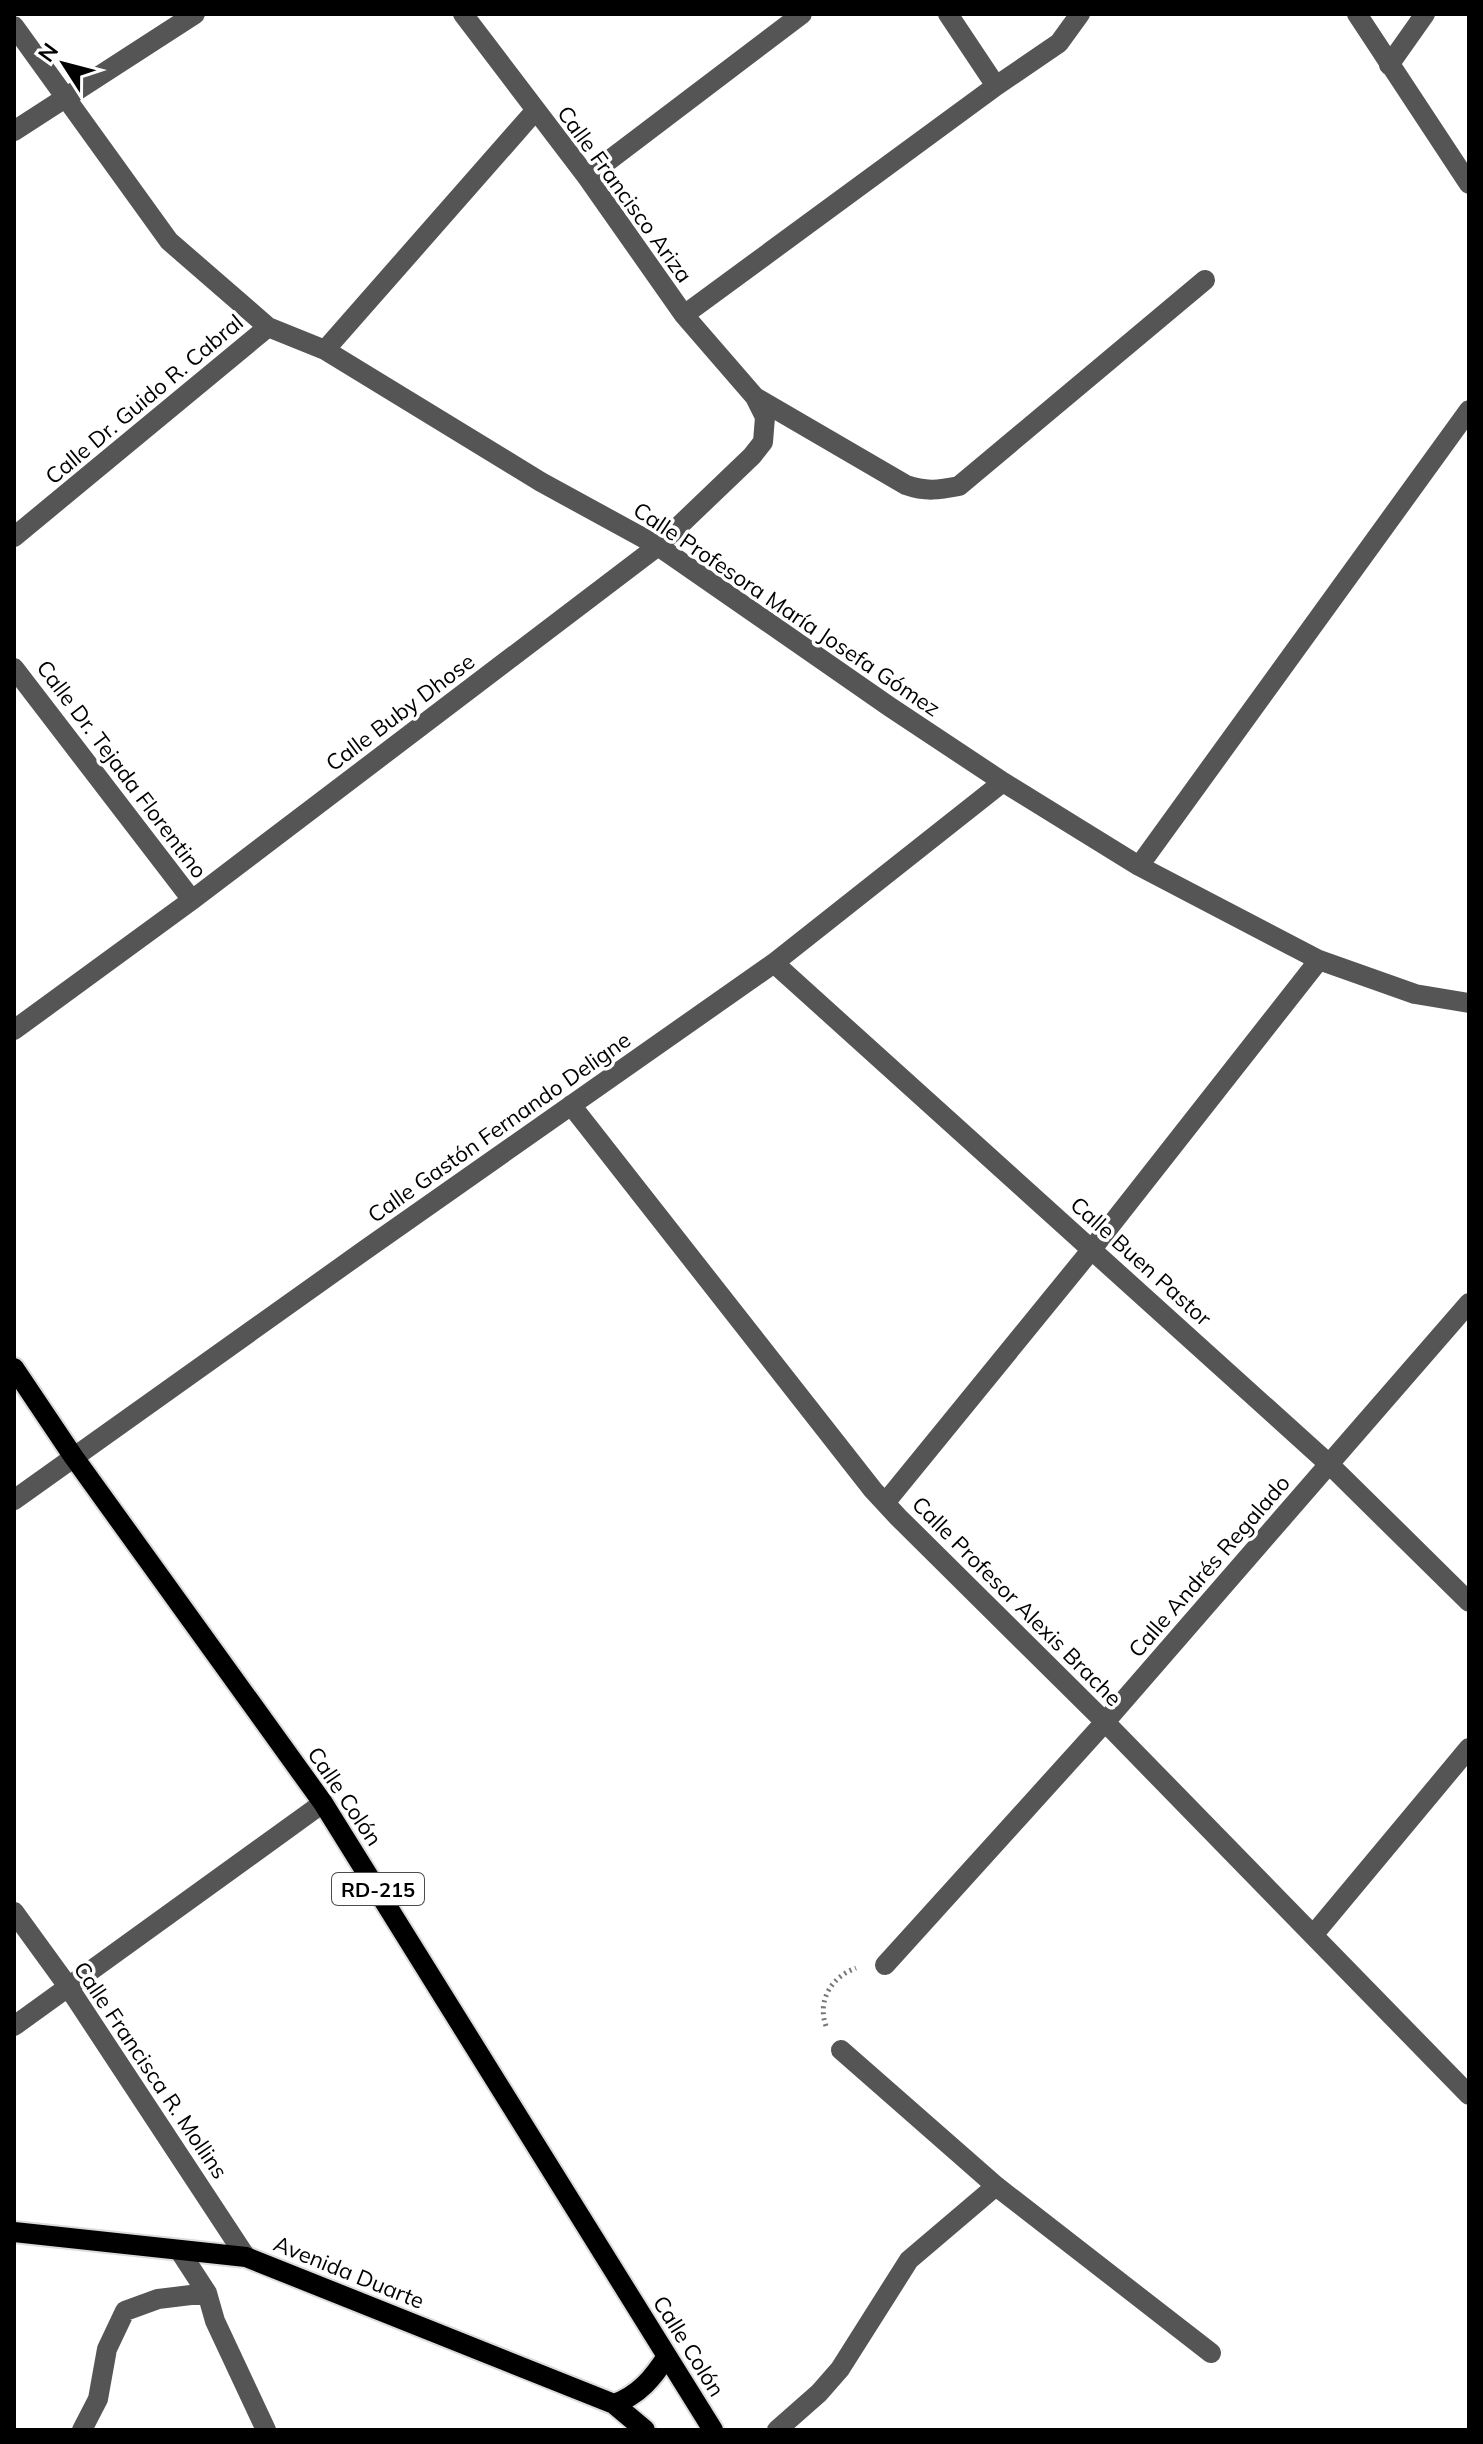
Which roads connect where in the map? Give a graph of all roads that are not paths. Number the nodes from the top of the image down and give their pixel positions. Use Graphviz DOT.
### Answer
graph roads {
  1 [pos="195,14"];
  2 [pos="463,14"];
  3 [pos="801,14"];
  4 [pos="948,14"];
  5 [pos="1080,14"];
  6 [pos="1357,14"];
  7 [pos="1425,14"];
  8 [pos="14,26"];
  9 [pos="1389,65"];
  10 [pos="996,86"];
  11 [pos="65,98"];
  12 [pos="535,111"];
  13 [pos="14,131"];
  14 [pos="587,177"];
  15 [pos="1469,184"];
  16 [pos="1205,280"];
  17 [pos="684,315"];
  18 [pos="268,327"];
  19 [pos="325,350"];
  20 [pos="755,397"];
  21 [pos="1469,410"];
  22 [pos="14,537"];
  23 [pos="658,546"];
  24 [pos="14,668"];
  25 [pos="1003,782"];
  26 [pos="1139,866"];
  27 [pos="192,900"];
  28 [pos="1319,960"];
  29 [pos="774,963"];
  30 [pos="1469,1003"];
  31 [pos="14,1030"];
  32 [pos="571,1105"];
  33 [pos="1092,1249"];
  34 [pos="1469,1303"];
  35 [pos="14,1368"];
  36 [pos="73,1456"];
  37 [pos="1330,1465"];
  38 [pos="14,1500"];
  39 [pos="885,1503"];
  40 [pos="1469,1602"];
  41 [pos="1105,1722"];
  42 [pos="1469,1748"];
  43 [pos="323,1803"];
  44 [pos="14,1912"];
  45 [pos="1314,1934"];
  46 [pos="885,1965"];
  47 [pos="67,1985"];
  48 [pos="14,2026"];
  49 [pos="841,2050"];
  50 [pos="1469,2095"];
  51 [pos="996,2186"];
  52 [pos="14,2232"];
  53 [pos="179,2250"];
  54 [pos="246,2257"];
  55 [pos="207,2293"];
  56 [pos="1211,2353"];
  57 [pos="667,2356"];
  58 [pos="614,2404"];
  59 [pos="82,2430"];
  60 [pos="266,2430"];
  61 [pos="645,2430"];
  62 [pos="713,2430"];
  63 [pos="777,2430"];
  1 -- 11 [label="street"];
  2 -- 12 [label="street, Calle Francisco Ariza"];
  3 -- 14 [label="street"];
  4 -- 10 [label="street"];
  5 -- 10 [label="street"];
  6 -- 9 [label="street"];
  7 -- 9 [label="street"];
  8 -- 11 [label="street, Calle Profesora María Josefa Gómez"];
  9 -- 15 [label="street"];
  10 -- 17 [label="street"];
  11 -- 13 [label="street"];
  11 -- 18 [label="street, Calle Profesora María Josefa Gómez"];
  12 -- 14 [label="street, Calle Francisco Ariza"];
  12 -- 19 [label="street"];
  14 -- 17 [label="street, Calle Francisco Ariza"];
  16 -- 20 [label="street"];
  17 -- 20 [label="street, Calle Francisco Ariza"];
  18 -- 19 [label="street, Calle Profesora María Josefa Gómez"];
  18 -- 22 [label="street, Calle Dr. Guido R. Cabral"];
  19 -- 23 [label="street, Calle Profesora María Josefa Gómez"];
  20 -- 23 [label="street, Calle Buby Dhose"];
  21 -- 26 [label="street"];
  23 -- 25 [label="street, Calle Profesora María Josefa Gómez"];
  23 -- 27 [label="street, Calle Buby Dhose"];
  24 -- 27 [label="street, Calle Dr. Tejada Florentino"];
  25 -- 26 [label="street, Calle Profesora María Josefa Gómez"];
  25 -- 29 [label="street, Calle Gastón Fernando Deligne"];
  26 -- 28 [label="street, Calle Profesora María Josefa Gómez"];
  27 -- 31 [label="street, Calle Buby Dhose"];
  28 -- 30 [label="street, Calle Profesora María Josefa Gómez"];
  28 -- 33 [label="street"];
  29 -- 32 [label="street, Calle Gastón Fernando Deligne"];
  29 -- 33 [label="street, Calle Buen Pastor"];
  32 -- 36 [label="street, Calle Gastón Fernando Deligne"];
  32 -- 39 [label="street, Calle Profesor Alexis Brache"];
  33 -- 37 [label="street, Calle Buen Pastor"];
  33 -- 39 [label="street"];
  34 -- 37 [label="street, Calle Andrés Regalado"];
  35 -- 36 [label="main road, Calle Colón / RD-215"];
  36 -- 38 [label="street, Calle Gastón Fernando Deligne"];
  36 -- 43 [label="main road, Calle Colón / RD-215"];
  37 -- 40 [label="street, Calle Buen Pastor"];
  37 -- 41 [label="street, Calle Andrés Regalado"];
  39 -- 41 [label="street, Calle Profesor Alexis Brache"];
  41 -- 45 [label="street, Calle Profesor Alexis Brache"];
  41 -- 46 [label="street, Calle Andrés Regalado"];
  42 -- 45 [label="street"];
  43 -- 47 [label="street"];
  43 -- 57 [label="main road, Calle Colón / RD-215"];
  44 -- 47 [label="street, Calle Francisca R. Mollins"];
  45 -- 50 [label="street, Calle Profesor Alexis Brache"];
  47 -- 48 [label="street"];
  47 -- 54 [label="street, Calle Francisca R. Mollins"];
  49 -- 51 [label="street"];
  51 -- 56 [label="street"];
  51 -- 63 [label="street"];
  52 -- 53 [label="main road, Avenida Duarte"];
  53 -- 54 [label="main road, Avenida Duarte"];
  53 -- 55 [label="street"];
  54 -- 58 [label="main road, Avenida Duarte"];
  55 -- 59 [label="street"];
  55 -- 60 [label="street"];
  57 -- 58 [label="main road"];
  57 -- 62 [label="main road, Calle Colón / RD-215"];
  58 -- 61 [label="main road, Avenida Duarte"];
}
